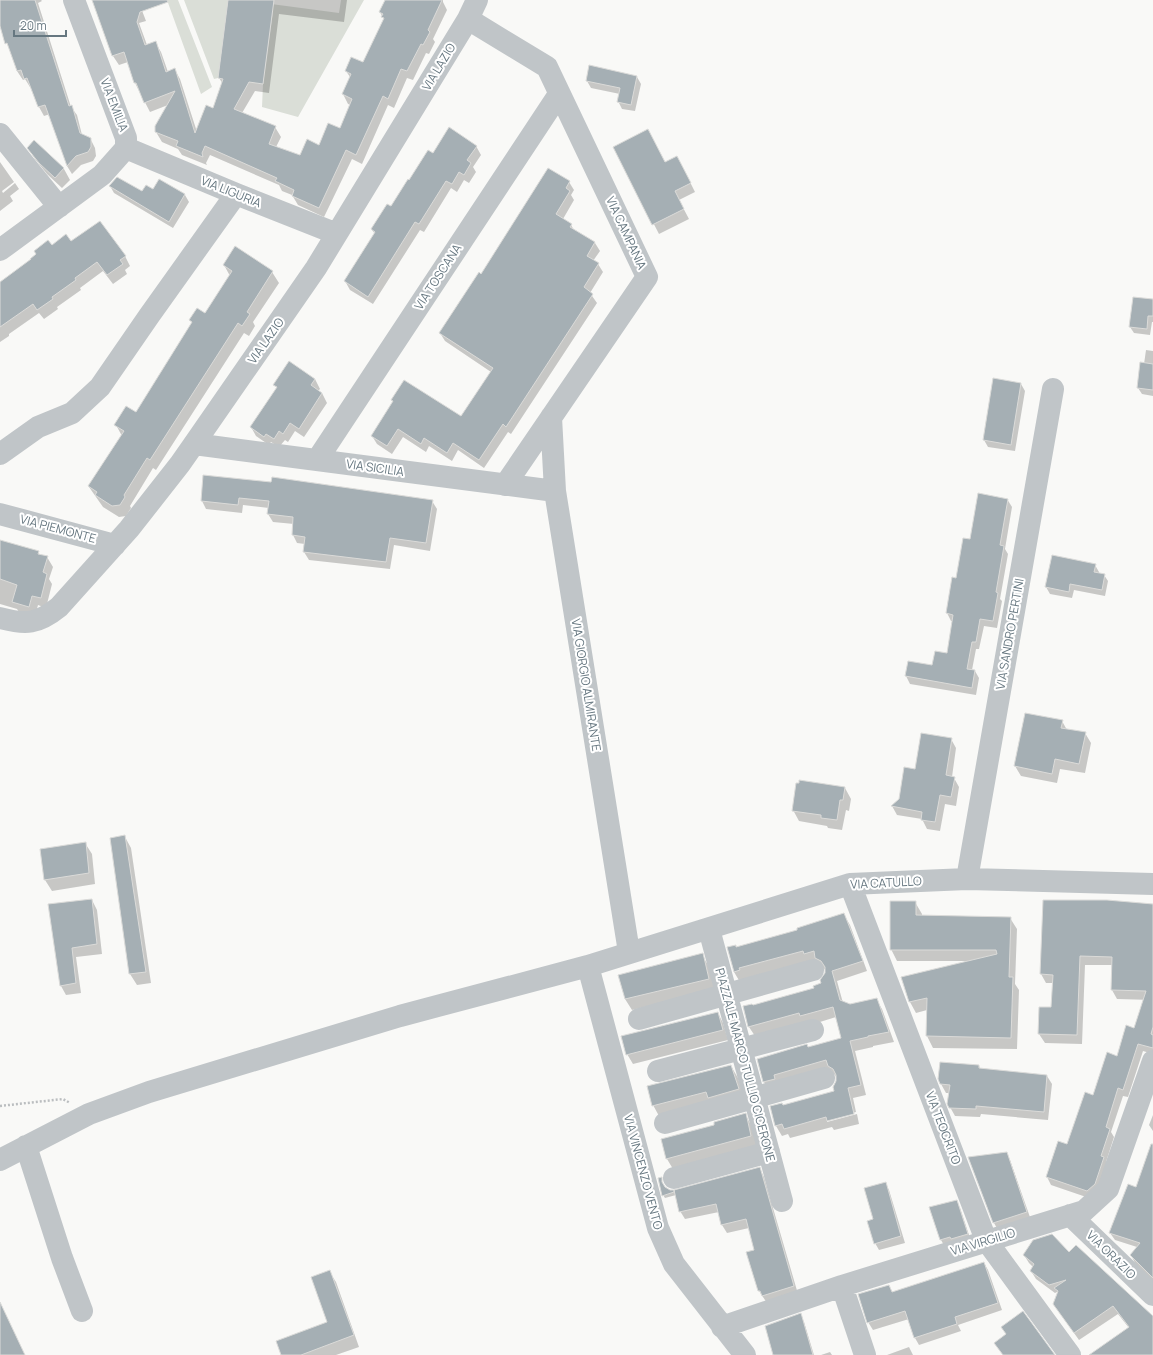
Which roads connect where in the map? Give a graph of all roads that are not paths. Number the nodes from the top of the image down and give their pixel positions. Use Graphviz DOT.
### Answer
graph roads {
  1 [pos="74,0"];
  2 [pos="477,0"];
  3 [pos="468,20"];
  4 [pos="559,94"];
  5 [pos="0,134"];
  6 [pos="126,148"];
  7 [pos="236,194"];
  8 [pos="60,207"];
  9 [pos="337,234"];
  10 [pos="0,250"];
  11 [pos="1053,389"];
  12 [pos="551,417"];
  13 [pos="194,444"];
  14 [pos="0,454"];
  15 [pos="317,460"];
  16 [pos="505,485"];
  17 [pos="555,491"];
  18 [pos="0,514"];
  19 [pos="115,545"];
  20 [pos="0,618"];
  21 [pos="967,879"];
  22 [pos="850,884"];
  23 [pos="1153,884"];
  24 [pos="709,929"];
  25 [pos="629,952"];
  26 [pos="588,966"];
  27 [pos="813,970"];
  28 [pos="727,995"];
  29 [pos="639,1019"];
  30 [pos="812,1030"];
  31 [pos="741,1049"];
  32 [pos="1153,1061"];
  33 [pos="658,1071"];
  34 [pos="824,1078"];
  35 [pos="754,1098"];
  36 [pos="665,1123"];
  37 [pos="26,1146"];
  38 [pos="769,1152"];
  39 [pos="0,1160"];
  40 [pos="674,1178"];
  41 [pos="782,1201"];
  42 [pos="1070,1216"];
  43 [pos="986,1240"];
  44 [pos="842,1286"];
  45 [pos="1153,1295"];
  46 [pos="82,1311"];
  47 [pos="722,1326"];
  48 [pos="745,1355"];
  49 [pos="865,1355"];
  50 [pos="1070,1355"];
  1 -- 6 [label="street, VIA EMILIA"];
  2 -- 3 [label="street, VIA LAZIO"];
  3 -- 4 [label="street, VIA CAMPANIA"];
  3 -- 9 [label="street, VIA LAZIO"];
  4 -- 12 [label="street, VIA CAMPANIA"];
  4 -- 15 [label="street, VIA TOSCANA"];
  5 -- 8 [label="street"];
  6 -- 7 [label="street, VIA LIGURIA"];
  6 -- 8 [label="street, VIA EMILIA"];
  7 -- 9 [label="street, VIA LIGURIA"];
  7 -- 14 [label="street"];
  8 -- 10 [label="street, VIA EMILIA"];
  9 -- 13 [label="street, VIA LAZIO"];
  11 -- 21 [label="street, VIA SANDRO PERTINI"];
  12 -- 16 [label="street, VIA CAMPANIA"];
  12 -- 17 [label="street, VIA GIORGIO ALMIRANTE"];
  13 -- 15 [label="street, VIA SICILIA"];
  13 -- 19 [label="street, VIA LAZIO"];
  15 -- 16 [label="street, VIA SICILIA"];
  16 -- 17 [label="street, VIA SICILIA"];
  17 -- 25 [label="street, VIA GIORGIO ALMIRANTE"];
  18 -- 19 [label="street, VIA PIEMONTE"];
  19 -- 20 [label="street, VIA LAZIO"];
  21 -- 22 [label="street, VIA CATULLO"];
  21 -- 23 [label="street, VIA CATULLO"];
  22 -- 24 [label="street, VIA CATULLO"];
  22 -- 43 [label="street, VIA TEOCRITO"];
  24 -- 25 [label="street, VIA CATULLO"];
  24 -- 28 [label="street, PIAZZALE MARCO TULLIO CICERONE"];
  25 -- 26 [label="street, VIA CATULLO"];
  26 -- 37 [label="street, VIA CATULLO"];
  26 -- 47 [label="street, VIA VINCENZO VENTO"];
  27 -- 28 [label="street"];
  28 -- 29 [label="street"];
  28 -- 31 [label="street, PIAZZALE MARCO TULLIO CICERONE"];
  30 -- 31 [label="street"];
  31 -- 33 [label="street"];
  31 -- 35 [label="street, PIAZZALE MARCO TULLIO CICERONE"];
  32 -- 42 [label="street, VIA VIRGILIO"];
  34 -- 35 [label="street"];
  35 -- 36 [label="street"];
  35 -- 38 [label="street, PIAZZALE MARCO TULLIO CICERONE"];
  37 -- 39 [label="street, VIA CATULLO"];
  37 -- 46 [label="street"];
  38 -- 40 [label="street"];
  38 -- 41 [label="street, PIAZZALE MARCO TULLIO CICERONE"];
  42 -- 43 [label="street, VIA VIRGILIO"];
  42 -- 45 [label="street, VIA ORAZIO"];
  43 -- 44 [label="street, VIA VIRGILIO"];
  43 -- 50 [label="street, VIA TEOCRITO"];
  44 -- 47 [label="street, VIA VIRGILIO"];
  44 -- 49 [label="street"];
  47 -- 48 [label="street, VIA VINCENZO VENTO"];
}
